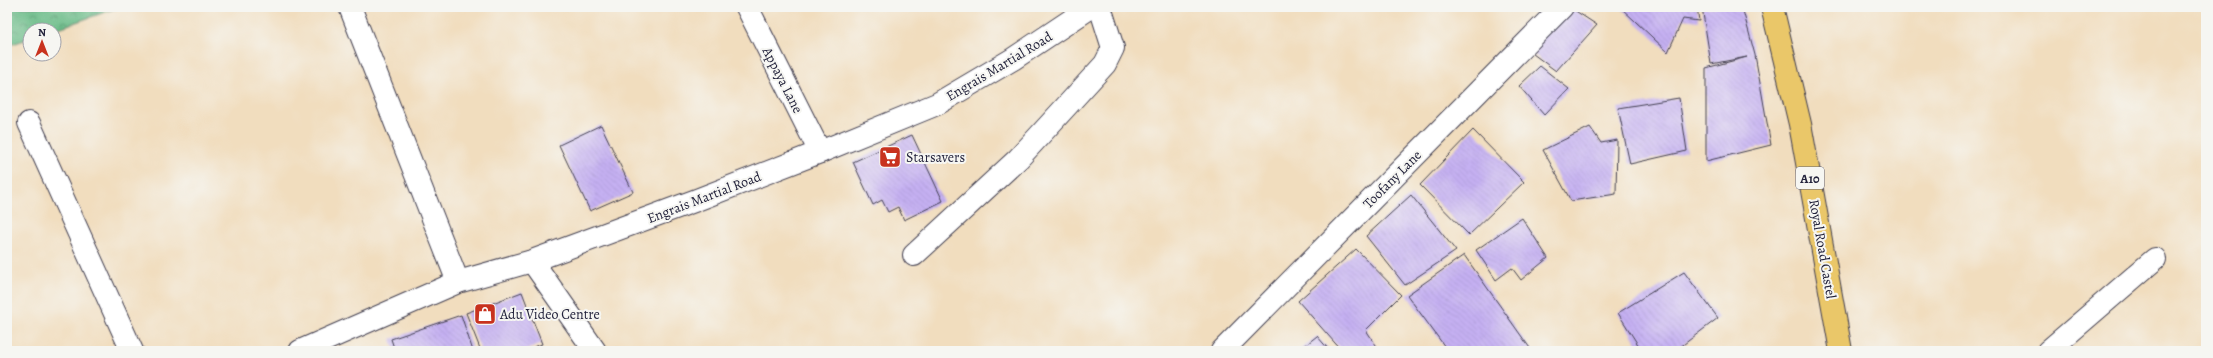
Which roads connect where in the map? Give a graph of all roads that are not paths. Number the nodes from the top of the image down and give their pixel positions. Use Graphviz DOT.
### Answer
graph roads {
  1 [pos="350,7"];
  2 [pos="747,7"];
  3 [pos="1091,7"];
  4 [pos="1100,7"];
  5 [pos="1562,7"];
  6 [pos="1772,7"];
  7 [pos="30,123"];
  8 [pos="820,152"];
  9 [pos="914,255"];
  10 [pos="2155,259"];
  11 [pos="532,261"];
  12 [pos="458,282"];
  13 [pos="314,349"];
  14 [pos="132,351"];
  15 [pos="595,351"];
  16 [pos="1222,351"];
  17 [pos="1841,351"];
  18 [pos="2048,351"];
  1 -- 12 [label="street"];
  2 -- 8 [label="street, Appaya Lane"];
  3 -- 8 [label="street, Engrais Martial Road"];
  4 -- 9 [label="street"];
  5 -- 16 [label="street, Toofany Lane"];
  6 -- 17 [label="main road, Royal Road Castel / A10"];
  7 -- 14 [label="street"];
  8 -- 11 [label="street, Engrais Martial Road"];
  10 -- 18 [label="street"];
  11 -- 12 [label="street, Engrais Martial Road"];
  11 -- 15 [label="street"];
  12 -- 13 [label="street, Engrais Martial Road"];
}
